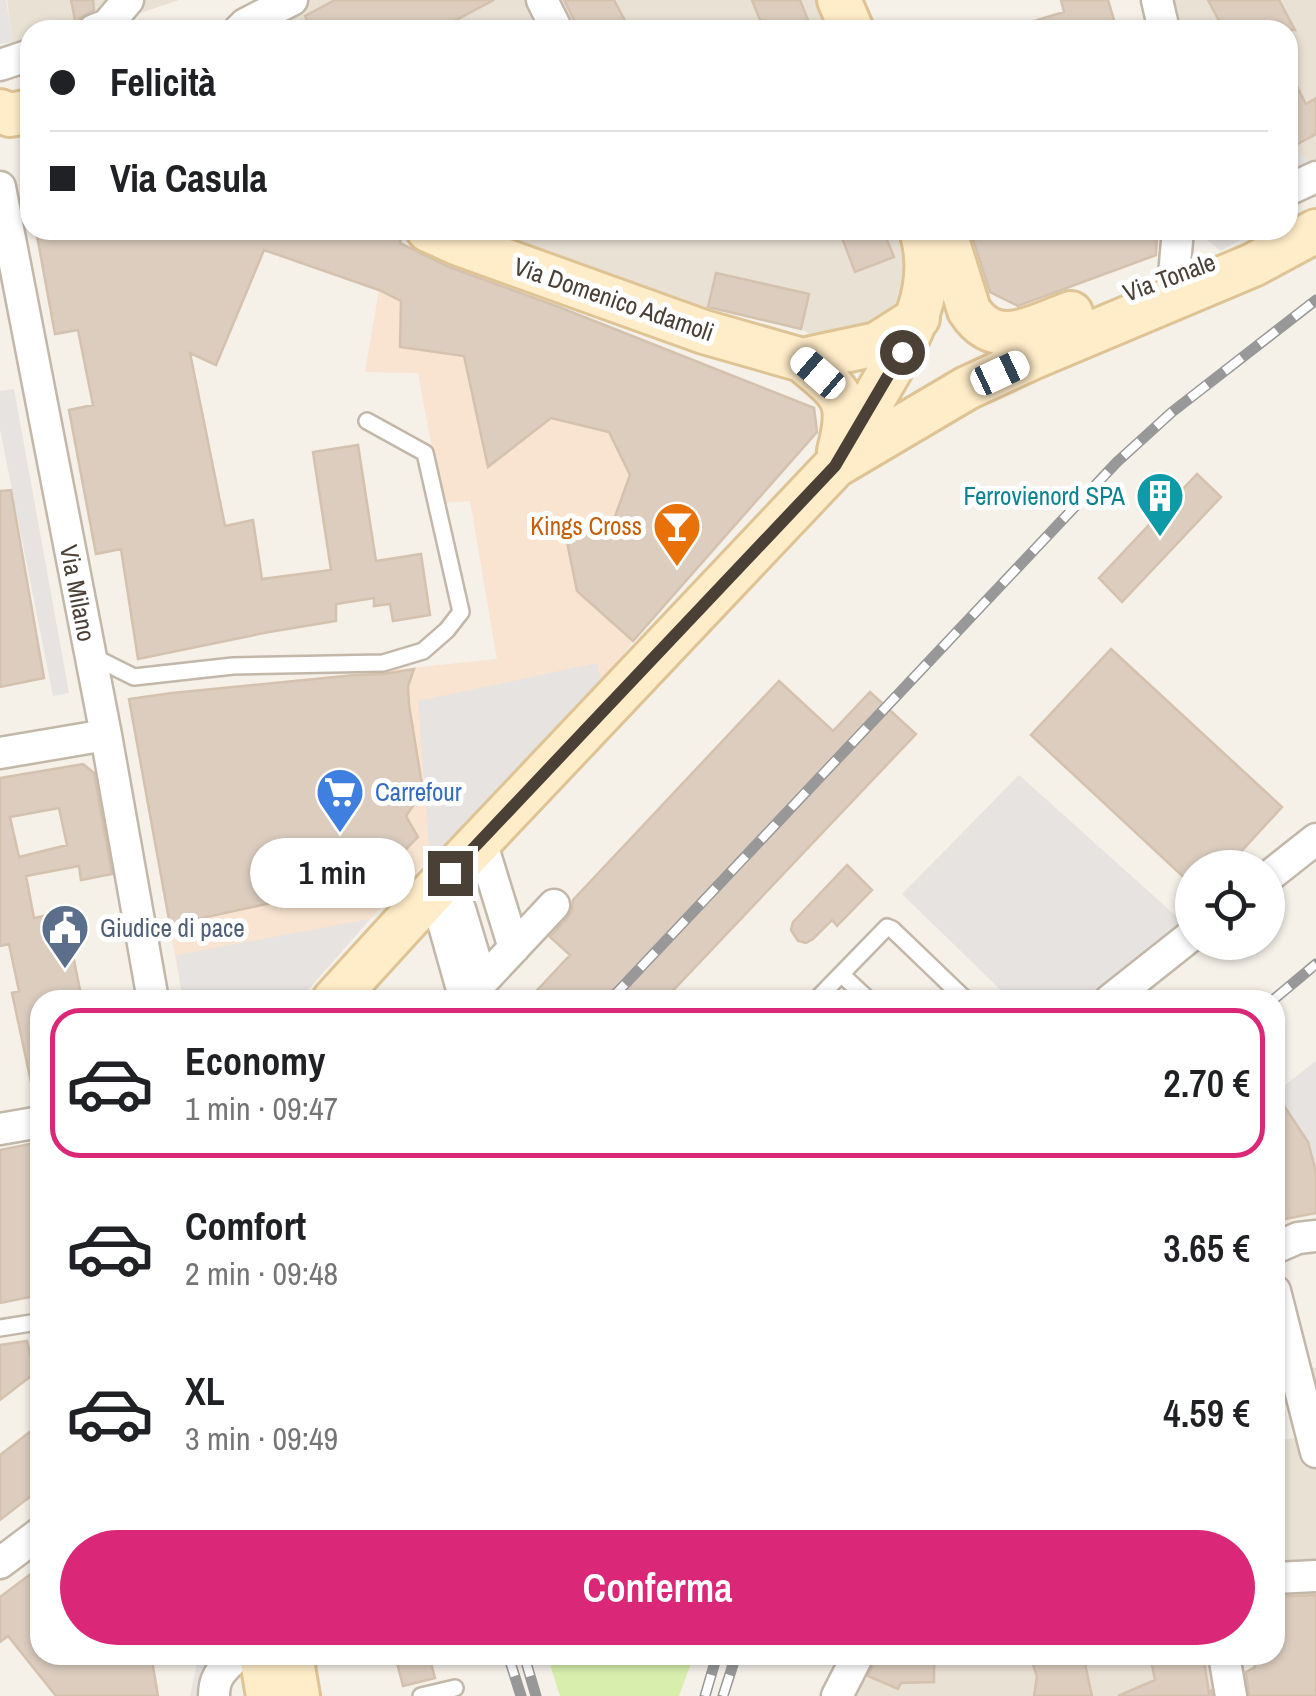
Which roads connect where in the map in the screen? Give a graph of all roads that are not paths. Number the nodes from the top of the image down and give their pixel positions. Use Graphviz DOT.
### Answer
graph roads {
  1 [pos="128,0"];
  2 [pos="292,0"];
  3 [pos="110,20"];
  4 [pos="261,20"];
  5 [pos="0,186"];
  6 [pos="1316,231"];
  7 [pos="451,240"];
  8 [pos="924,240"];
  9 [pos="948,240"];
  10 [pos="1177,240"];
  11 [pos="1267,240"];
  12 [pos="1174,275"];
  13 [pos="918,318"];
  14 [pos="1026,345"];
  15 [pos="802,360"];
  16 [pos="367,421"];
  17 [pos="835,466"];
  18 [pos="90,654"];
  19 [pos="106,735"];
  20 [pos="0,754"];
  21 [pos="1316,840"];
  22 [pos="1285,864"];
  23 [pos="458,865"];
  24 [pos="554,905"];
  25 [pos="1175,948"];
  26 [pos="841,974"];
  27 [pos="485,979"];
  28 [pos="151,990"];
  29 [pos="343,990"];
  30 [pos="826,990"];
  31 [pos="858,990"];
  32 [pos="955,990"];
  33 [pos="1123,990"];
  34 [pos="30,1124"];
  35 [pos="0,1129"];
  36 [pos="1316,1236"];
  37 [pos="1285,1244"];
  38 [pos="30,1323"];
  39 [pos="0,1328"];
  40 [pos="1285,1330"];
  41 [pos="1316,1452"];
  42 [pos="30,1542"];
  43 [pos="0,1564"];
  44 [pos="1316,1576"];
  45 [pos="1285,1578"];
  46 [pos="226,1665"];
  47 [pos="262,1665"];
  48 [pos="293,1665"];
  49 [pos="308,1665"];
  50 [pos="853,1665"];
  51 [pos="1226,1665"];
  52 [pos="455,1688"];
  53 [pos="214,1696"];
  54 [pos="268,1696"];
  55 [pos="298,1696"];
  56 [pos="314,1696"];
  57 [pos="422,1696"];
  58 [pos="837,1696"];
  59 [pos="1231,1696"];
  1 -- 3 [label="street"];
  2 -- 4 [label="street"];
  5 -- 18 [label="street, Via Milano"];
  6 -- 14 [label="main road, Via Tonale"];
  7 -- 15 [label="main road, Via Domenico Adamoli"];
  8 -- 13 [label="main road"];
  9 -- 14 [label="main road"];
  10 -- 12 [label="street"];
  11 -- 12 [label="main road, Via Tonale"];
  12 -- 14 [label="main road, Via Tonale"];
  13 -- 15 [label="main road, Via Domenico Adamoli"];
  13 -- 17 [label="main road"];
  14 -- 17 [label="main road"];
  15 -- 17 [label="main road, Via Domenico Adamoli"];
  16 -- 18 [label="lane"];
  17 -- 23 [label="main road"];
  18 -- 19 [label="street, Via Milano"];
  19 -- 20 [label="street"];
  19 -- 28 [label="street, Via Milano"];
  21 -- 22 [label="street"];
  23 -- 27 [label="street"];
  23 -- 27 [label="street"];
  23 -- 29 [label="main road"];
  24 -- 27 [label="street"];
  25 -- 33 [label="street"];
  26 -- 30 [label="lane"];
  26 -- 31 [label="lane"];
  26 -- 32 [label="lane"];
  34 -- 35 [label="street"];
  36 -- 37 [label="street"];
  38 -- 39 [label="lane"];
  40 -- 41 [label="street"];
  42 -- 43 [label="street"];
  44 -- 45 [label="street"];
  46 -- 53 [label="street"];
  47 -- 54 [label="main road"];
  48 -- 55 [label="main road"];
  49 -- 56 [label="lane"];
  50 -- 58 [label="street"];
  51 -- 59 [label="street"];
  52 -- 57 [label="lane"];
}
